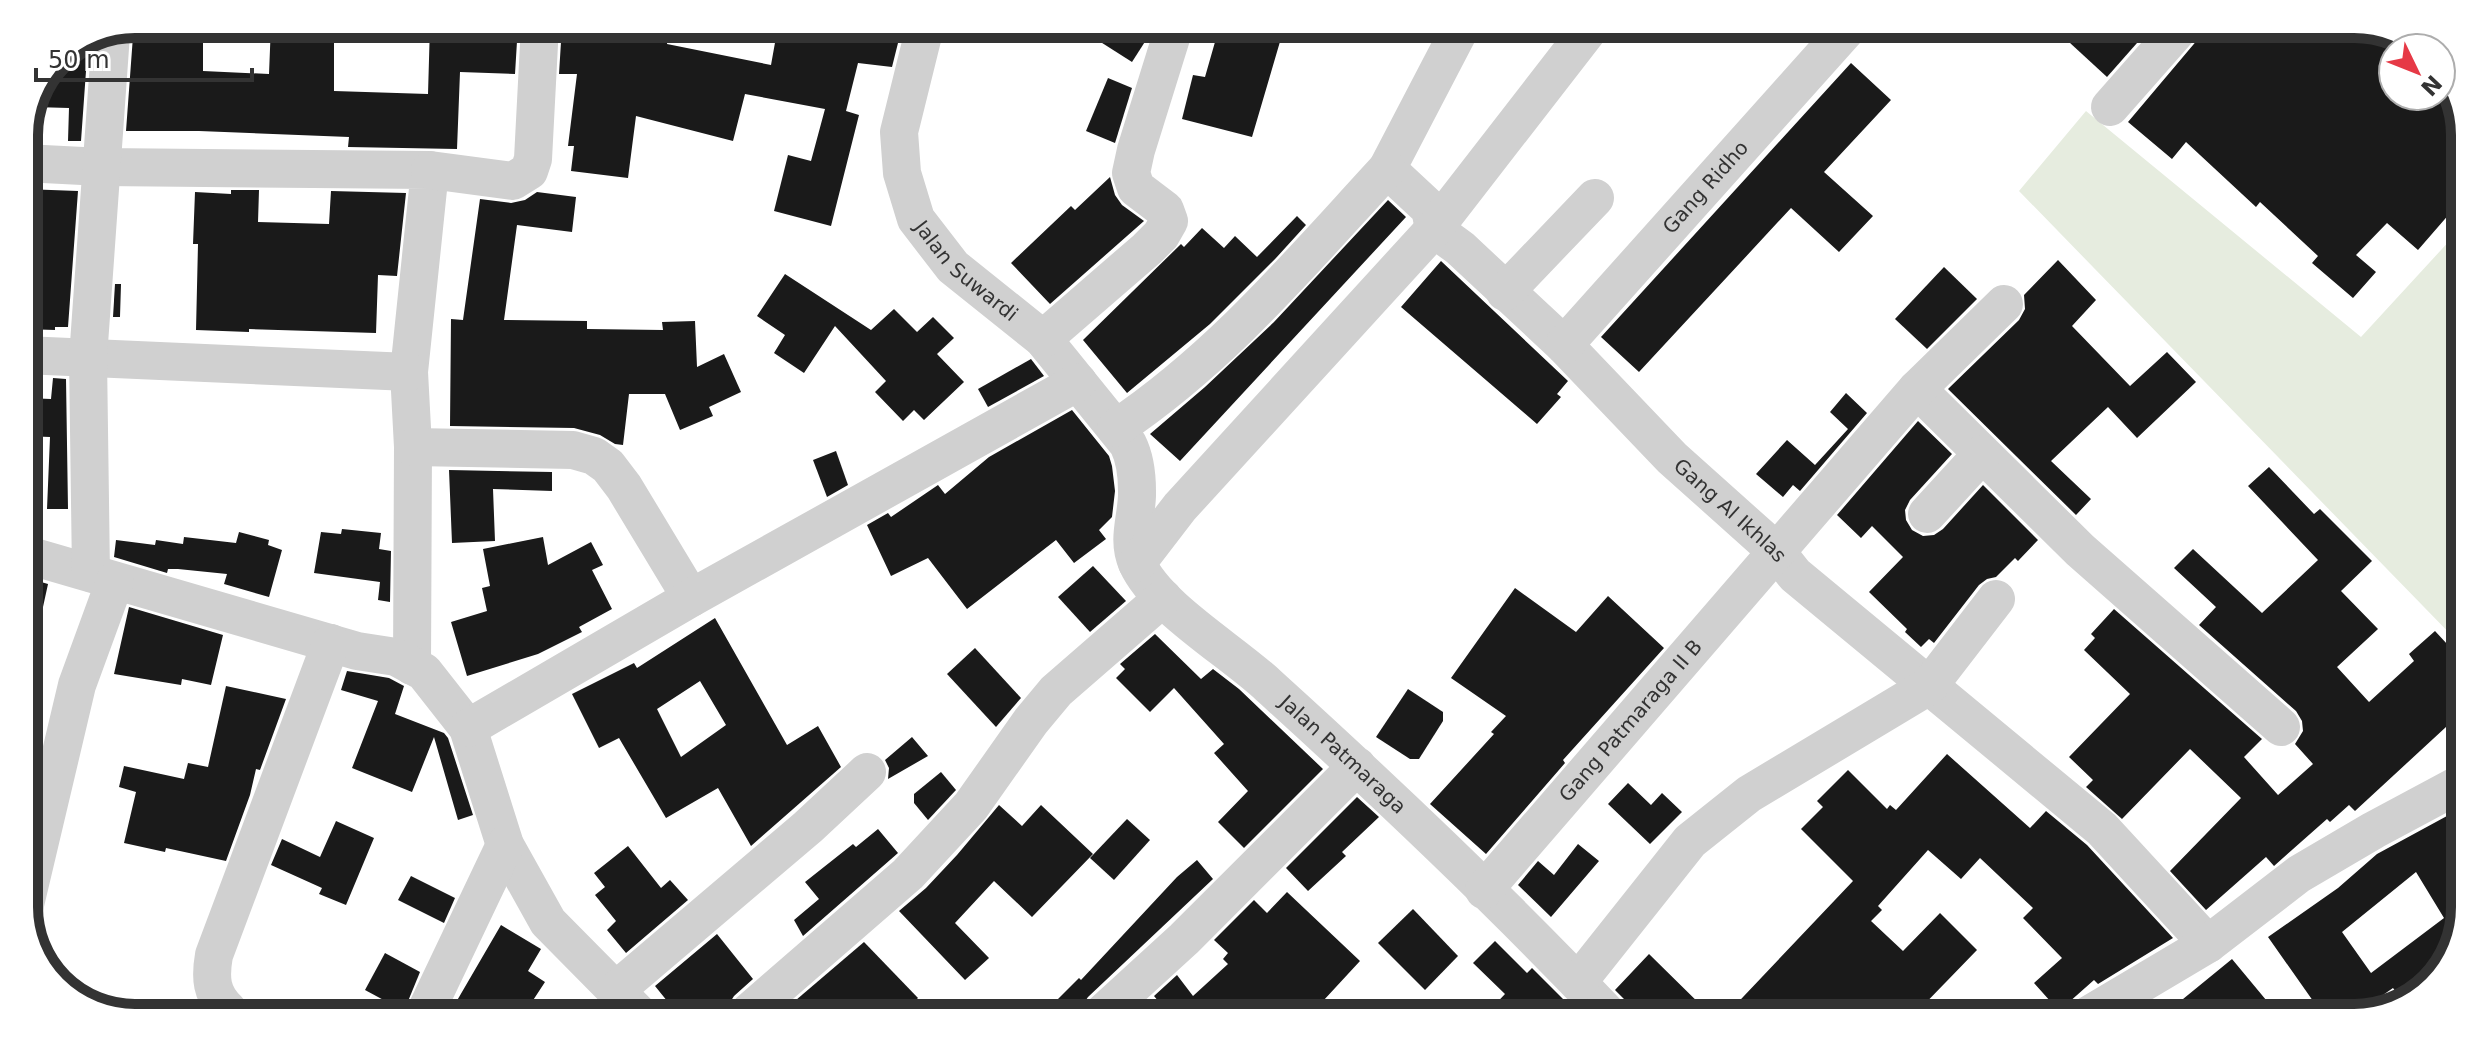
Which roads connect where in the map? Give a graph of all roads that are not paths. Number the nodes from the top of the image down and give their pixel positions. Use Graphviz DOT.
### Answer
graph roads {
  1 [pos="539,38"];
  2 [pos="922,38"];
  3 [pos="1171,38"];
  4 [pos="1455,38"];
  5 [pos="1582,38"];
  6 [pos="1839,38"];
  7 [pos="2171,38"];
  8 [pos="110,42"];
  9 [pos="2110,107"];
  10 [pos="38,164"];
  11 [pos="102,167"];
  12 [pos="1387,169"];
  13 [pos="430,170"];
  14 [pos="1595,198"];
  15 [pos="1434,229"];
  16 [pos="1505,292"];
  17 [pos="2004,304"];
  18 [pos="1043,339"];
  19 [pos="1564,345"];
  20 [pos="38,356"];
  21 [pos="88,358"];
  22 [pos="409,372"];
  23 [pos="1078,382"];
  24 [pos="1917,389"];
  25 [pos="1116,428"];
  26 [pos="413,447"];
  27 [pos="1982,454"];
  28 [pos="1134,475"];
  29 [pos="1180,507"];
  30 [pos="1927,514"];
  31 [pos="1776,551"];
  32 [pos="38,558"];
  33 [pos="1137,563"];
  34 [pos="103,577"];
  35 [pos="691,598"];
  36 [pos="1163,598"];
  37 [pos="1996,599"];
  38 [pos="331,643"];
  39 [pos="412,666"];
  40 [pos="1929,686"];
  41 [pos="2281,727"];
  42 [pos="468,728"];
  43 [pos="1357,766"];
  44 [pos="867,772"];
  45 [pos="2451,789"];
  46 [pos="505,845"];
  47 [pos="38,850"];
  48 [pos="1484,890"];
  49 [pos="2208,944"];
  50 [pos="1578,982"];
  51 [pos="626,1001"];
  52 [pos="223,1004"];
  53 [pos="429,1004"];
  54 [pos="773,1004"];
  55 [pos="1113,1004"];
  56 [pos="1599,1004"];
  57 [pos="2107,1004"];
  1 -- 13 [label="street"];
  2 -- 18 [label="street, Jalan Suwardi"];
  3 -- 18 [label="street"];
  4 -- 12 [label="street"];
  5 -- 15 [label="street"];
  6 -- 19 [label="street, Gang Ridho"];
  7 -- 9 [label="street"];
  8 -- 11 [label="street"];
  10 -- 11 [label="street"];
  11 -- 13 [label="street"];
  11 -- 21 [label="street"];
  12 -- 15 [label="street, Gang Al Ikhlas"];
  12 -- 25 [label="street"];
  13 -- 22 [label="street"];
  14 -- 16 [label="street"];
  15 -- 16 [label="street, Gang Al Ikhlas"];
  15 -- 29 [label="street"];
  16 -- 19 [label="street, Gang Al Ikhlas"];
  17 -- 24 [label="street, Gang Patmaraga II B"];
  18 -- 23 [label="street, Jalan Suwardi"];
  19 -- 31 [label="street, Gang Al Ikhlas"];
  20 -- 21 [label="street"];
  21 -- 22 [label="street"];
  21 -- 34 [label="street"];
  22 -- 26 [label="street"];
  23 -- 25 [label="street, Jalan Suwardi"];
  23 -- 35 [label="street"];
  24 -- 27 [label="street"];
  24 -- 31 [label="street, Gang Patmaraga II B"];
  25 -- 28 [label="street, Jalan Suwardi"];
  26 -- 35 [label="street"];
  26 -- 39 [label="street"];
  27 -- 30 [label="street"];
  27 -- 41 [label="street"];
  28 -- 29 [label="street"];
  28 -- 33 [label="street"];
  29 -- 33 [label="street"];
  31 -- 40 [label="street, Gang Al Ikhlas"];
  31 -- 48 [label="street, Gang Patmaraga II B"];
  32 -- 34 [label="street"];
  33 -- 36 [label="street, Jalan Patmaraga"];
  34 -- 38 [label="street"];
  34 -- 47 [label="street"];
  35 -- 42 [label="street"];
  36 -- 43 [label="street, Jalan Patmaraga"];
  36 -- 54 [label="street"];
  37 -- 40 [label="street"];
  38 -- 39 [label="street"];
  38 -- 52 [label="street"];
  39 -- 42 [label="street"];
  40 -- 49 [label="street, Gang Al Ikhlas"];
  40 -- 50 [label="street"];
  42 -- 46 [label="street"];
  43 -- 48 [label="street, Jalan Patmaraga"];
  43 -- 55 [label="street"];
  44 -- 51 [label="street"];
  45 -- 49 [label="street"];
  46 -- 51 [label="street"];
  46 -- 53 [label="street"];
  48 -- 50 [label="street, Jalan Patmaraga"];
  49 -- 57 [label="street"];
  50 -- 56 [label="street, Jalan Patmaraga"];
}
